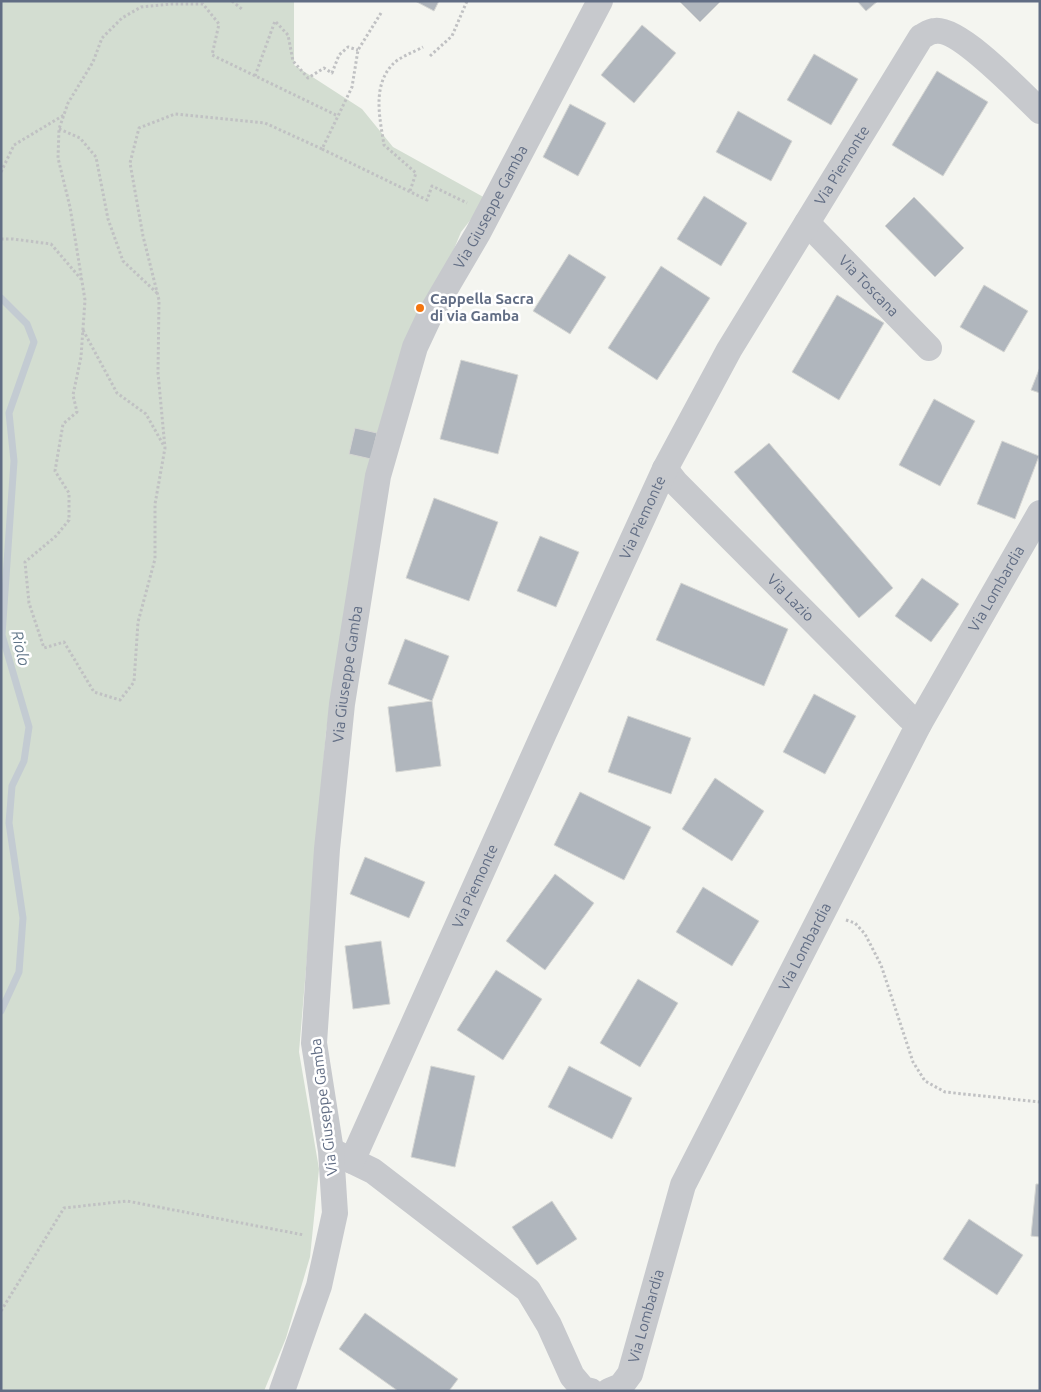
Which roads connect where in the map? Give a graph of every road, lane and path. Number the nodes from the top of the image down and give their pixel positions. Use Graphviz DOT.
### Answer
graph roads {
  1 [pos="232,1"];
  2 [pos="467,1"];
  3 [pos="600,1"];
  4 [pos="243,10"];
  5 [pos="381,13"];
  6 [pos="423,46"];
  7 [pos="358,50"];
  8 [pos="430,56"];
  9 [pos="255,76"];
  10 [pos="1040,111"];
  11 [pos="64,115"];
  12 [pos="338,116"];
  13 [pos="60,129"];
  14 [pos="322,149"];
  15 [pos="1,172"];
  16 [pos="410,191"];
  17 [pos="474,206"];
  18 [pos="807,223"];
  19 [pos="1,239"];
  20 [pos="82,279"];
  21 [pos="157,293"];
  22 [pos="83,329"];
  23 [pos="929,348"];
  24 [pos="165,448"];
  25 [pos="665,470"];
  26 [pos="1040,513"];
  27 [pos="919,724"];
  28 [pos="823,911"];
  29 [pos="1040,1102"];
  30 [pos="342,1156"];
  31 [pos="330,1240"];
  32 [pos="1,1311"];
  33 [pos="632,1365"];
  34 [pos="282,1391"];
  35 [pos="592,1391"];
  36 [pos="609,1391"];
  37 [pos="641,1391"];
  1 -- 4 [label="path"];
  2 -- 8 [label="path"];
  3 -- 30 [label="street, Via Giuseppe Gamba"];
  5 -- 7 [label="path"];
  6 -- 16 [label="path"];
  7 -- 9 [label="path"];
  7 -- 12 [label="path"];
  9 -- 11 [label="path"];
  9 -- 12 [label="path"];
  10 -- 18 [label="street, Via Piemonte"];
  11 -- 13 [label="path"];
  11 -- 15 [label="path"];
  12 -- 14 [label="path"];
  13 -- 20 [label="path"];
  13 -- 21 [label="path"];
  14 -- 16 [label="path"];
  14 -- 21 [label="path"];
  16 -- 17 [label="path"];
  18 -- 23 [label="street, Via Toscana"];
  18 -- 25 [label="street, Via Piemonte"];
  19 -- 20 [label="path"];
  20 -- 22 [label="path"];
  21 -- 24 [label="path"];
  22 -- 24 [label="path"];
  22 -- 24 [label="path"];
  25 -- 27 [label="street, Via Lazio"];
  25 -- 30 [label="street, Via Piemonte"];
  26 -- 27 [label="street, Via Lombardia"];
  27 -- 28 [label="street, Via Lombardia"];
  28 -- 29 [label="path"];
  28 -- 33 [label="street, Via Lombardia"];
  30 -- 31 [label="street, Via Giuseppe Gamba"];
  30 -- 35 [label="street"];
  31 -- 32 [label="path"];
  31 -- 34 [label="street, Via Giuseppe Gamba"];
  33 -- 36 [label="street, Via Lombardia"];
  33 -- 37 [label="street"];
}
